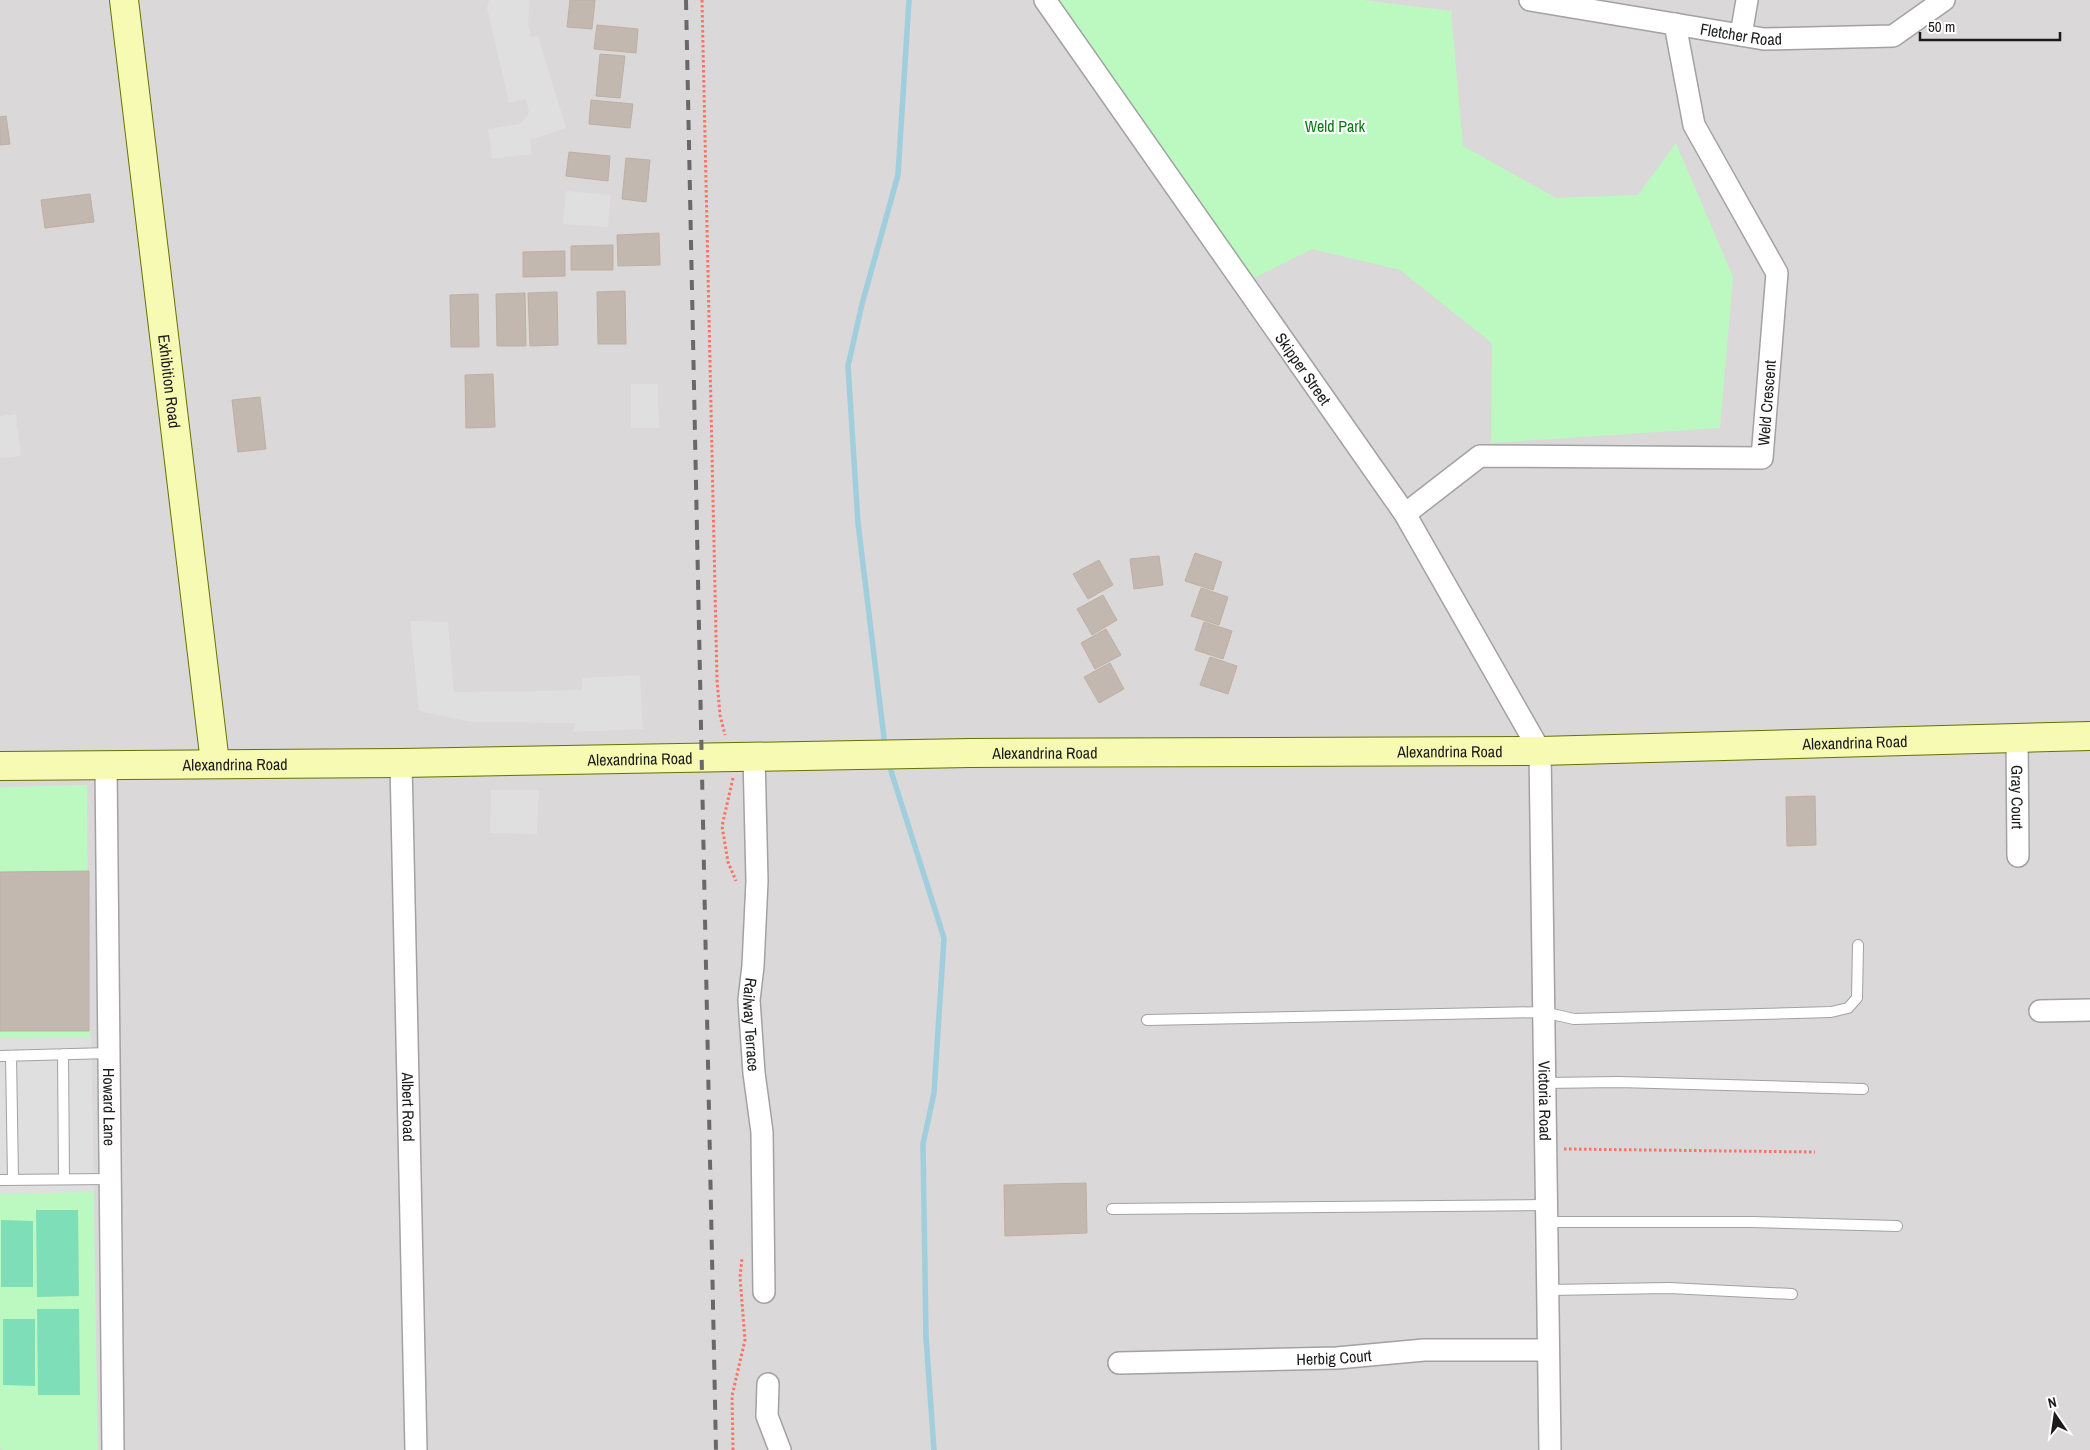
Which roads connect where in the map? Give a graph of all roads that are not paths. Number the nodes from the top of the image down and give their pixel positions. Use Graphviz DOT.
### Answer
graph roads {
  1 [pos="124,0"];
  2 [pos="1045,0"];
  3 [pos="1530,0"];
  4 [pos="1747,0"];
  5 [pos="1944,0"];
  6 [pos="1554,2"];
  7 [pos="1675,24"];
  8 [pos="1741,35"];
  9 [pos="1405,514"];
  10 [pos="2090,736"];
  11 [pos="2017,737"];
  12 [pos="1540,751"];
  13 [pos="742,757"];
  14 [pos="215,763"];
  15 [pos="401,763"];
  16 [pos="106,764"];
  17 [pos="0,766"];
  18 [pos="2018,856"];
  19 [pos="1858,945"];
  20 [pos="2090,1010"];
  21 [pos="2040,1011"];
  22 [pos="1543,1012"];
  23 [pos="1147,1020"];
  24 [pos="109,1053"];
  25 [pos="63,1054"];
  26 [pos="0,1056"];
  27 [pos="11,1056"];
  28 [pos="1544,1083"];
  29 [pos="1863,1089"];
  30 [pos="13,1179"];
  31 [pos="64,1179"];
  32 [pos="110,1179"];
  33 [pos="0,1180"];
  34 [pos="1112,1209"];
  35 [pos="1547,1214"];
  36 [pos="1896,1226"];
  37 [pos="1548,1290"];
  38 [pos="764,1292"];
  39 [pos="1792,1294"];
  40 [pos="1548,1350"];
  41 [pos="1119,1363"];
  42 [pos="768,1384"];
  43 [pos="113,1450"];
  44 [pos="416,1450"];
  45 [pos="780,1450"];
  46 [pos="1550,1450"];
  1 -- 14 [label="main road, Exhibition Road"];
  2 -- 9 [label="street, Skipper Street"];
  3 -- 6 [label="street, Fletcher Road"];
  4 -- 8 [label="street"];
  5 -- 8 [label="street, Fletcher Road"];
  6 -- 7 [label="street, Fletcher Road"];
  7 -- 8 [label="street, Fletcher Road"];
  7 -- 9 [label="street, Weld Crescent"];
  9 -- 12 [label="street, Skipper Street"];
  10 -- 11 [label="main road, Alexandrina Road"];
  11 -- 12 [label="main road, Alexandrina Road"];
  11 -- 18 [label="street, Gray Court"];
  12 -- 13 [label="main road, Alexandrina Road"];
  12 -- 22 [label="street, Victoria Road"];
  13 -- 15 [label="main road, Alexandrina Road"];
  13 -- 38 [label="street, Railway Terrace"];
  14 -- 15 [label="main road, Alexandrina Road"];
  14 -- 16 [label="main road, Alexandrina Road"];
  15 -- 44 [label="street, Albert Road"];
  16 -- 17 [label="main road, Alexandrina Road"];
  16 -- 24 [label="street, Howard Lane"];
  19 -- 22 [label="lane"];
  20 -- 21 [label="street"];
  22 -- 23 [label="lane"];
  22 -- 28 [label="street, Victoria Road"];
  24 -- 25 [label="lane"];
  24 -- 32 [label="street, Howard Lane"];
  25 -- 27 [label="lane"];
  25 -- 31 [label="lane"];
  26 -- 27 [label="lane"];
  27 -- 30 [label="lane"];
  28 -- 29 [label="lane"];
  28 -- 35 [label="street, Victoria Road"];
  30 -- 31 [label="lane"];
  30 -- 33 [label="lane"];
  31 -- 32 [label="lane"];
  32 -- 43 [label="street, Howard Lane"];
  34 -- 35 [label="lane"];
  35 -- 36 [label="lane"];
  35 -- 37 [label="street, Victoria Road"];
  37 -- 39 [label="lane"];
  37 -- 40 [label="street, Victoria Road"];
  40 -- 41 [label="street, Herbig Court"];
  40 -- 46 [label="street, Victoria Road"];
  42 -- 45 [label="street"];
}
